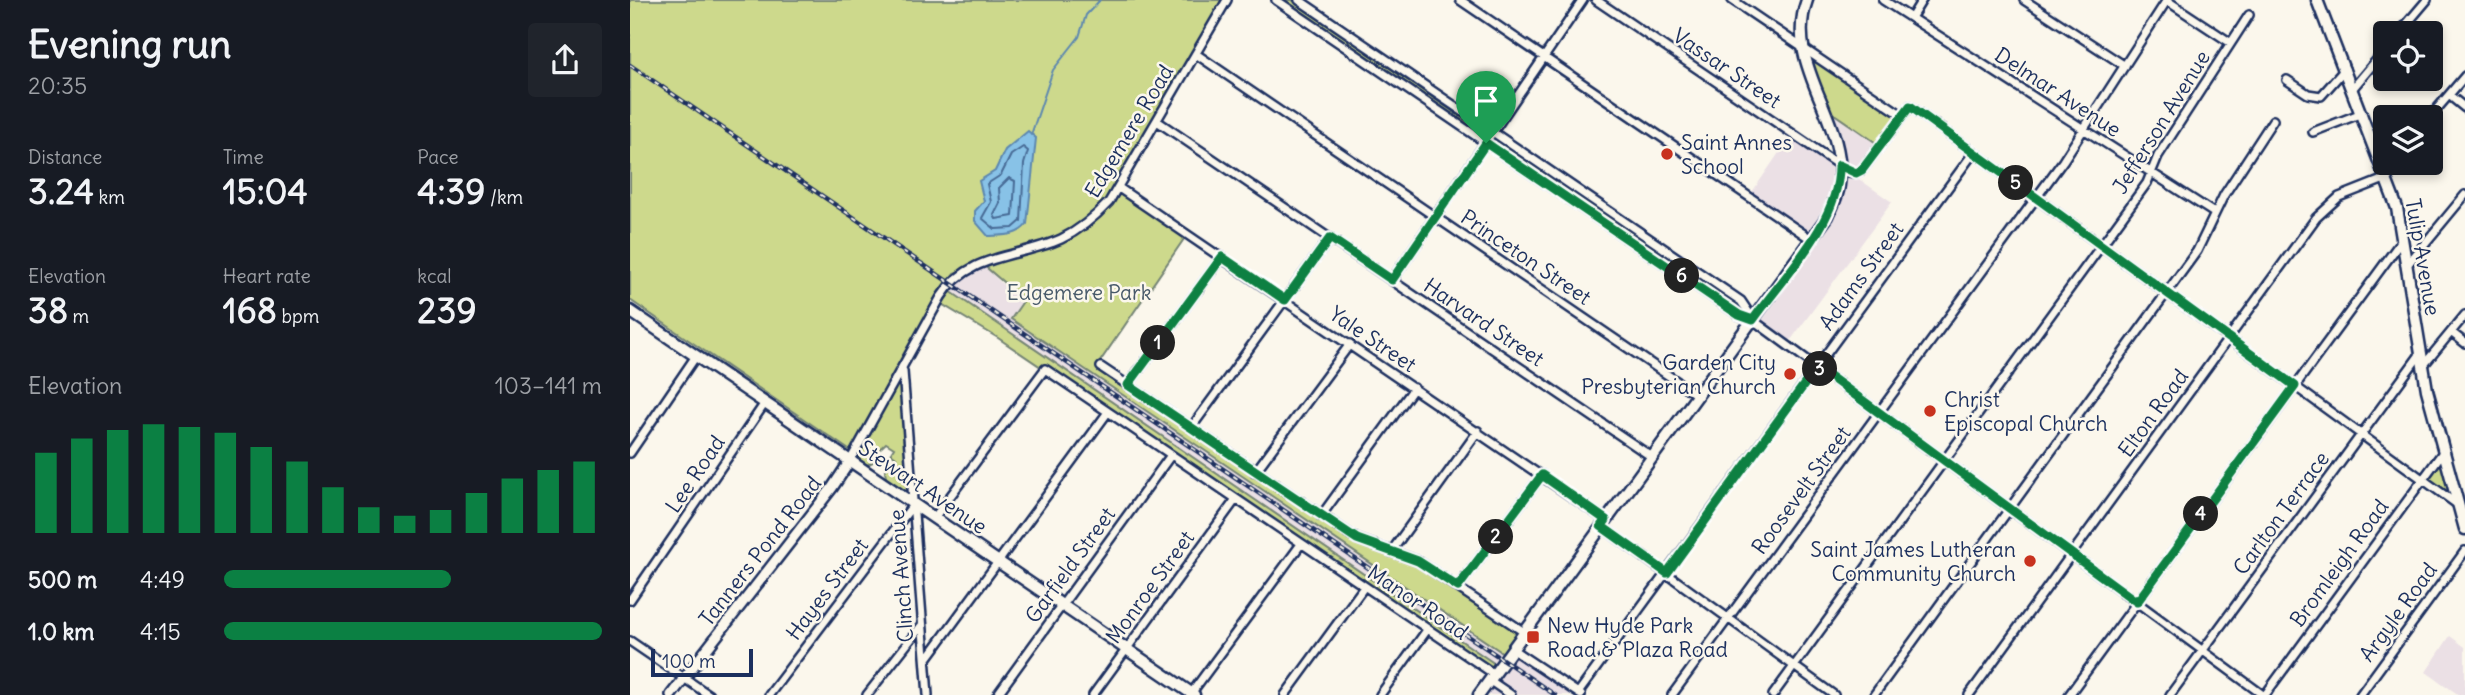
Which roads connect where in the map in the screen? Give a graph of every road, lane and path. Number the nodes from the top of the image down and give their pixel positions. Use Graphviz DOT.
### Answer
graph roads {
  1 [pos="1227,0"];
  2 [pos="1276,0"];
  3 [pos="1299,0"];
  4 [pos="1460,0"];
  5 [pos="1583,0"];
  6 [pos="1596,0"];
  7 [pos="1732,0"];
  8 [pos="1807,0"];
  9 [pos="1883,0"];
  10 [pos="1922,0"];
  11 [pos="2024,0"];
  12 [pos="2167,0"];
  13 [pos="2317,0"];
  14 [pos="2427,0"];
  15 [pos="2249,15"];
  16 [pos="1910,18"];
  17 [pos="2409,21"];
  18 [pos="2231,43"];
  19 [pos="1804,49"];
  20 [pos="1196,54"];
  21 [pos="1544,57"];
  22 [pos="2373,64"];
  23 [pos="2125,66"];
  24 [pos="2345,69"];
  25 [pos="2465,76"];
  26 [pos="2287,80"];
  27 [pos="2353,88"];
  28 [pos="2449,95"];
  29 [pos="2440,105"];
  30 [pos="2465,108"];
  31 [pos="2362,113"];
  32 [pos="1902,115"];
  33 [pos="2273,120"];
  34 [pos="1157,121"];
  35 [pos="2084,130"];
  36 [pos="1493,132"];
  37 [pos="2313,132"];
  38 [pos="2373,141"];
  39 [pos="1486,143"];
  40 [pos="1974,152"];
  41 [pos="1839,165"];
  42 [pos="2151,173"];
  43 [pos="2386,175"];
  44 [pos="1119,188"];
  45 [pos="2465,195"];
  46 [pos="2036,197"];
  47 [pos="2214,213"];
  48 [pos="1436,217"];
  49 [pos="1330,238"];
  50 [pos="1811,239"];
  51 [pos="2402,240"];
  52 [pos="2102,245"];
  53 [pos="1222,257"];
  54 [pos="2407,265"];
  55 [pos="1392,280"];
  56 [pos="2167,293"];
  57 [pos="1285,300"];
  58 [pos="630,311"];
  59 [pos="2465,315"];
  60 [pos="1753,320"];
  61 [pos="2451,332"];
  62 [pos="2229,338"];
  63 [pos="1350,344"];
  64 [pos="2465,344"];
  65 [pos="2421,353"];
  66 [pos="696,356"];
  67 [pos="2423,366"];
  68 [pos="1101,367"];
  69 [pos="1817,367"];
  70 [pos="903,370"];
  71 [pos="1128,385"];
  72 [pos="2295,386"];
  73 [pos="1414,387"];
  74 [pos="1697,395"];
  75 [pos="765,403"];
  76 [pos="1108,412"];
  77 [pos="1879,412"];
  78 [pos="1191,428"];
  79 [pos="1478,431"];
  80 [pos="2360,434"];
  81 [pos="2443,452"];
  82 [pos="630,453"];
  83 [pos="1171,455"];
  84 [pos="1652,457"];
  85 [pos="1944,460"];
  86 [pos="850,461"];
  87 [pos="1255,472"];
  88 [pos="1542,475"];
  89 [pos="2423,479"];
  90 [pos="1236,499"];
  91 [pos="914,504"];
  92 [pos="2458,505"];
  93 [pos="2010,509"];
  94 [pos="1321,516"];
  95 [pos="934,518"];
  96 [pos="1604,523"];
  97 [pos="2465,529"];
  98 [pos="1301,544"];
  99 [pos="2465,551"];
  100 [pos="1391,552"];
  101 [pos="2071,554"];
  102 [pos="999,562"];
  103 [pos="1667,573"];
  104 [pos="1364,587"];
  105 [pos="1458,587"];
  106 [pos="630,600"];
  107 [pos="2137,602"];
  108 [pos="1062,605"];
  109 [pos="1728,618"];
  110 [pos="922,625"];
  111 [pos="1427,630"];
  112 [pos="1524,632"];
  113 [pos="630,641"];
  114 [pos="1126,649"];
  115 [pos="1512,649"];
  116 [pos="2203,650"];
  117 [pos="925,660"];
  118 [pos="1794,666"];
  119 [pos="1492,677"];
  120 [pos="684,678"];
  121 [pos="1192,694"];
  122 [pos="1580,694"];
  123 [pos="671,695"];
  124 [pos="709,695"];
  125 [pos="769,695"];
  126 [pos="867,695"];
  127 [pos="928,695"];
  128 [pos="996,695"];
  129 [pos="1093,695"];
  130 [pos="1285,695"];
  131 [pos="1380,695"];
  132 [pos="1479,695"];
  133 [pos="1511,695"];
  134 [pos="1672,695"];
  135 [pos="1773,695"];
  136 [pos="1834,695"];
  137 [pos="1874,695"];
  138 [pos="1969,695"];
  139 [pos="2069,695"];
  140 [pos="2170,695"];
  141 [pos="2264,695"];
  142 [pos="2360,695"];
  1 -- 20 [label="street, Edgemere Road"];
  2 -- 39 [label="street"];
  3 -- 36 [label="street"];
  4 -- 21 [label="street"];
  5 -- 21 [label="street"];
  6 -- 41 [label="street, Vassar Street"];
  7 -- 19 [label="street"];
  8 -- 19 [label="main road"];
  9 -- 16 [label="street, Delmar Avenue"];
  10 -- 16 [label="street"];
  11 -- 23 [label="street"];
  12 -- 18 [label="street"];
  12 -- 23 [label="street, Roosevelt Street"];
  13 -- 24 [label="main road, Tulip Avenue"];
  14 -- 17 [label="street"];
  15 -- 18 [label="street, Jefferson Avenue"];
  16 -- 35 [label="street, Delmar Avenue"];
  18 -- 42 [label="street, Jefferson Avenue"];
  19 -- 32 [label="street"];
  19 -- 41 [label="main road"];
  20 -- 34 [label="street, Edgemere Road"];
  20 -- 48 [label="street, Princeton Street"];
  21 -- 36 [label="street"];
  21 -- 50 [label="street"];
  22 -- 27 [label="street"];
  23 -- 35 [label="street, Roosevelt Street"];
  24 -- 26 [label="street"];
  24 -- 27 [label="main road, Tulip Avenue"];
  25 -- 28 [label="street"];
  27 -- 31 [label="main road, Tulip Avenue"];
  28 -- 29 [label="street"];
  28 -- 30 [label="street"];
  31 -- 37 [label="street"];
  31 -- 38 [label="main road, Tulip Avenue"];
  32 -- 40 [label="street"];
  32 -- 41 [label="street"];
  33 -- 47 [label="street"];
  34 -- 44 [label="street, Edgemere Road"];
  34 -- 49 [label="street, Harvard Street"];
  35 -- 42 [label="street, Delmar Avenue"];
  35 -- 46 [label="street, Roosevelt Street"];
  36 -- 39 [label="street"];
  36 -- 60 [label="street"];
  39 -- 48 [label="street"];
  39 -- 60 [label="street"];
  40 -- 46 [label="street"];
  40 -- 69 [label="street, Adams Street"];
  41 -- 50 [label="main road"];
  42 -- 47 [label="street, Delmar Avenue"];
  42 -- 52 [label="street, Jefferson Avenue"];
  43 -- 51 [label="main road, Tulip Avenue"];
  43 -- 62 [label="street, Elton Road"];
  44 -- 53 [label="street, Yale Street"];
  44 -- 70 [label="street, Edgemere Road"];
  45 -- 54 [label="street"];
  46 -- 52 [label="street"];
  46 -- 77 [label="street, Roosevelt Street"];
  47 -- 56 [label="street"];
  48 -- 55 [label="street"];
  48 -- 74 [label="street, Princeton Street"];
  49 -- 55 [label="street, Harvard Street"];
  49 -- 57 [label="street"];
  50 -- 60 [label="main road"];
  51 -- 54 [label="main road, Tulip Avenue"];
  51 -- 72 [label="street"];
  52 -- 56 [label="street"];
  52 -- 85 [label="street, Jefferson Avenue"];
  53 -- 57 [label="street, Yale Street"];
  53 -- 71 [label="street"];
  54 -- 65 [label="main road, Tulip Avenue"];
  55 -- 84 [label="street, Harvard Street"];
  56 -- 62 [label="street"];
  56 -- 93 [label="street"];
  57 -- 63 [label="street, Yale Street"];
  57 -- 78 [label="street"];
  58 -- 66 [label="main road, Stewart Avenue"];
  59 -- 61 [label="street"];
  60 -- 69 [label="street"];
  60 -- 74 [label="main road"];
  61 -- 64 [label="street"];
  61 -- 67 [label="street"];
  62 -- 72 [label="street"];
  62 -- 101 [label="street, Elton Road"];
  63 -- 73 [label="street, Yale Street"];
  63 -- 87 [label="street"];
  65 -- 67 [label="main road, Tulip Avenue"];
  65 -- 80 [label="street, Carlton Terrace"];
  66 -- 75 [label="main road, Stewart Avenue"];
  66 -- 82 [label="street"];
  67 -- 81 [label="main road, Tulip Avenue"];
  68 -- 71 [label="street"];
  69 -- 77 [label="street"];
  69 -- 103 [label="street, Adams Street"];
  70 -- 86 [label="street, Edgemere Road"];
  70 -- 91 [label="street, Clinch Avenue"];
  71 -- 78 [label="street"];
  72 -- 80 [label="street"];
  72 -- 107 [label="street"];
  73 -- 79 [label="street, Yale Street"];
  73 -- 94 [label="street"];
  74 -- 84 [label="main road"];
  75 -- 86 [label="main road, Stewart Avenue"];
  75 -- 106 [label="street, Lee Road"];
  76 -- 83 [label="street, Manor Road"];
  76 -- 95 [label="street, Manor Road"];
  76 -- 102 [label="street"];
  77 -- 85 [label="street"];
  77 -- 109 [label="street, Roosevelt Street"];
  78 -- 87 [label="street"];
  79 -- 88 [label="street, Yale Street"];
  79 -- 100 [label="street"];
  80 -- 89 [label="street"];
  80 -- 116 [label="street, Carlton Terrace"];
  81 -- 89 [label="street, Bromleigh Road"];
  81 -- 92 [label="main road, Tulip Avenue"];
  83 -- 90 [label="street, Manor Road"];
  83 -- 108 [label="street, Garfield Street"];
  84 -- 96 [label="main road"];
  85 -- 93 [label="street"];
  85 -- 118 [label="street, Jefferson Avenue"];
  86 -- 91 [label="main road, Stewart Avenue"];
  86 -- 120 [label="street, Tanners Pond Road"];
  87 -- 94 [label="street"];
  88 -- 96 [label="street, Yale Street"];
  88 -- 105 [label="street"];
  89 -- 92 [label="street"];
  89 -- 141 [label="street, Bromleigh Road"];
  90 -- 98 [label="street, Manor Road"];
  90 -- 114 [label="street, Monroe Street"];
  91 -- 95 [label="main road, Stewart Avenue"];
  91 -- 110 [label="street, Clinch Avenue"];
  91 -- 125 [label="street, Hayes Street"];
  92 -- 97 [label="main road, Tulip Avenue"];
  93 -- 101 [label="street"];
  93 -- 137 [label="street"];
  94 -- 100 [label="street"];
  95 -- 102 [label="main road, Stewart Avenue"];
  96 -- 103 [label="street, Yale Street"];
  96 -- 112 [label="main road"];
  98 -- 104 [label="street, Manor Road"];
  98 -- 121 [label="street"];
  99 -- 142 [label="street, Argyle Road"];
  100 -- 105 [label="street"];
  101 -- 107 [label="street"];
  101 -- 138 [label="street, Elton Road"];
  102 -- 108 [label="main road, Stewart Avenue"];
  102 -- 117 [label="street"];
  103 -- 109 [label="street, Yale Street"];
  103 -- 122 [label="street, Adams Street"];
  104 -- 111 [label="street, Manor Road"];
  104 -- 130 [label="street"];
  105 -- 112 [label="street"];
  107 -- 116 [label="street"];
  107 -- 139 [label="street"];
  108 -- 114 [label="main road, Stewart Avenue"];
  108 -- 128 [label="street, Garfield Street"];
  109 -- 118 [label="street, Yale Street"];
  109 -- 134 [label="street, Roosevelt Street"];
  110 -- 117 [label="street, Clinch Avenue"];
  110 -- 126 [label="street"];
  111 -- 119 [label="street, Manor Road"];
  111 -- 131 [label="street"];
  112 -- 115 [label="main road"];
  113 -- 120 [label="street"];
  114 -- 121 [label="main road, Stewart Avenue"];
  114 -- 129 [label="street, Monroe Street"];
  115 -- 119 [label="main road"];
  115 -- 122 [label="street"];
  116 -- 140 [label="street, Carlton Terrace"];
  116 -- 141 [label="street"];
  117 -- 127 [label="street, Clinch Avenue"];
  118 -- 135 [label="street, Jefferson Avenue"];
  118 -- 136 [label="street, Yale Street"];
  119 -- 132 [label="main road"];
  119 -- 133 [label="street, Manor Road"];
  120 -- 123 [label="street, Tanners Pond Road"];
  120 -- 124 [label="street"];
}
